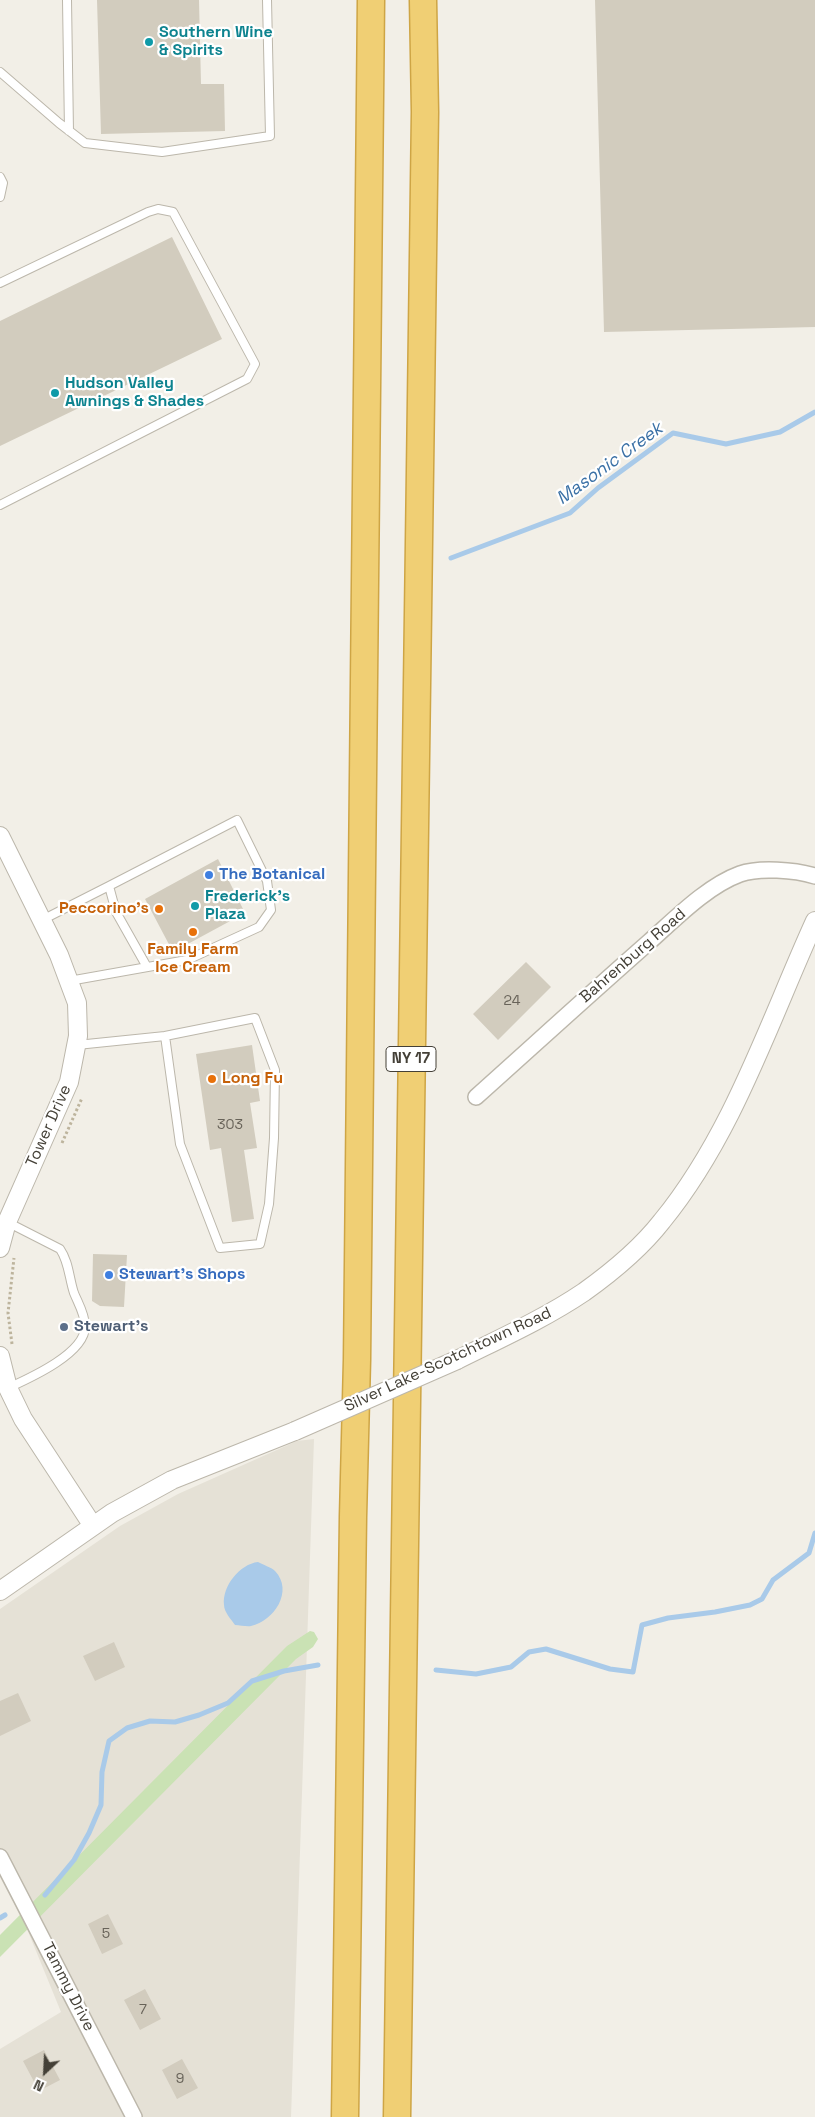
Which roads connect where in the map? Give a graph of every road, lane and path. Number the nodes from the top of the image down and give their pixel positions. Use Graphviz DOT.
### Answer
graph roads {
  1 [pos="67,0"];
  2 [pos="267,0"];
  3 [pos="371,0"];
  4 [pos="423,0"];
  5 [pos="0,72"];
  6 [pos="69,131"];
  7 [pos="0,177"];
  8 [pos="0,197"];
  9 [pos="0,283"];
  10 [pos="0,506"];
  11 [pos="0,836"];
  12 [pos="815,876"];
  13 [pos="109,886"];
  14 [pos="42,920"];
  15 [pos="815,921"];
  16 [pos="147,966"];
  17 [pos="69,981"];
  18 [pos="165,1036"];
  19 [pos="76,1045"];
  20 [pos="476,1097"];
  21 [pos="7,1222"];
  22 [pos="7,1251"];
  23 [pos="6,1354"];
  24 [pos="8,1388"];
  25 [pos="93,1526"];
  26 [pos="0,1591"];
  27 [pos="0,1857"];
  28 [pos="134,2117"];
  29 [pos="345,2117"];
  30 [pos="397,2117"];
  1 -- 6 [label="lane"];
  2 -- 6 [label="lane"];
  3 -- 29 [label="highway"];
  4 -- 30 [label="highway, NY 17"];
  5 -- 6 [label="lane"];
  7 -- 8 [label="lane"];
  9 -- 10 [label="lane"];
  11 -- 14 [label="street, Tower Drive"];
  12 -- 20 [label="street, Bahrenburg Road"];
  13 -- 14 [label="lane"];
  13 -- 16 [label="lane"];
  13 -- 16 [label="lane"];
  14 -- 17 [label="street, Tower Drive"];
  15 -- 25 [label="street, Silver Lake-Scotchtown Road, bridge"];
  16 -- 17 [label="lane"];
  17 -- 19 [label="street, Tower Drive"];
  18 -- 18 [label="lane"];
  18 -- 19 [label="lane"];
  19 -- 21 [label="street, Tower Drive"];
  21 -- 22 [label="street, Tower Drive"];
  21 -- 24 [label="lane"];
  22 -- 23 [label="path"];
  23 -- 24 [label="street"];
  24 -- 25 [label="street"];
  25 -- 26 [label="street, Silver Lake-Scotchtown Road"];
  27 -- 28 [label="street, Tammy Drive"];
}
